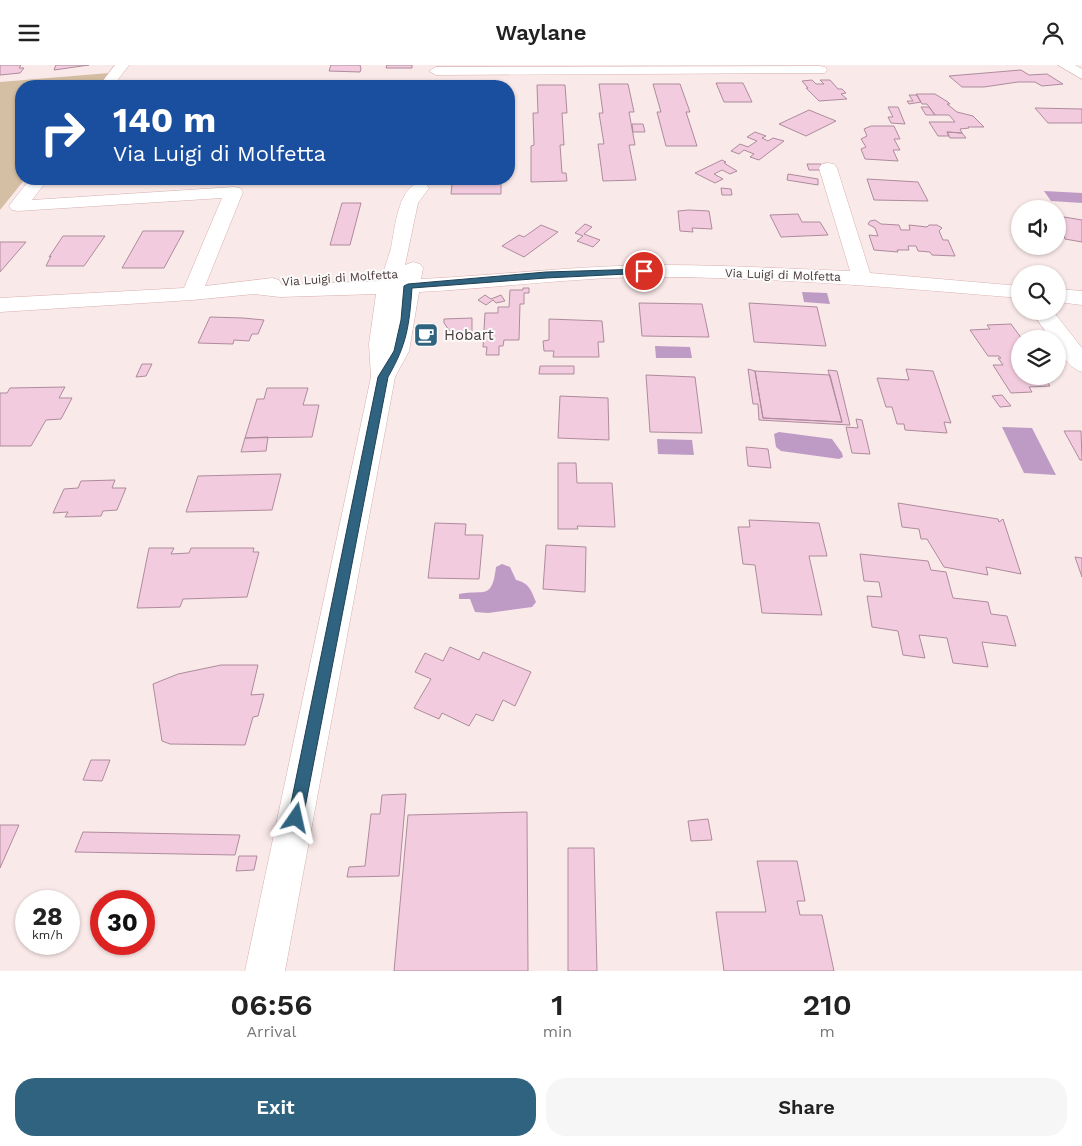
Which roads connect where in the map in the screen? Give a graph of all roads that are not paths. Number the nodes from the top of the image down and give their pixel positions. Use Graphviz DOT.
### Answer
graph roads {
  1 [pos="122,65"];
  2 [pos="1064,65"];
  3 [pos="436,68"];
  4 [pos="606,68"];
  5 [pos="820,70"];
  6 [pos="1082,75"];
  7 [pos="111,80"];
  8 [pos="828,168"];
  9 [pos="34,185"];
  10 [pos="421,185"];
  11 [pos="862,278"];
  12 [pos="400,280"];
  13 [pos="1011,291"];
  14 [pos="192,294"];
  15 [pos="1066,297"];
  16 [pos="1082,298"];
  17 [pos="0,305"];
  18 [pos="1049,320"];
  19 [pos="1082,364"];
  20 [pos="265,971"];
  1 -- 7 [label="street"];
  2 -- 6 [label="street"];
  3 -- 4 [label="street"];
  4 -- 5 [label="street"];
  8 -- 11 [label="street"];
  9 -- 14 [label="street"];
  10 -- 12 [label="street"];
  11 -- 12 [label="street, Via Luigi di Molfetta"];
  11 -- 13 [label="street, Via Luigi di Molfetta"];
  12 -- 14 [label="street, Via Luigi di Molfetta"];
  12 -- 20 [label="street"];
  14 -- 17 [label="street, Via Luigi di Molfetta"];
  15 -- 16 [label="street"];
  18 -- 19 [label="street"];
}
